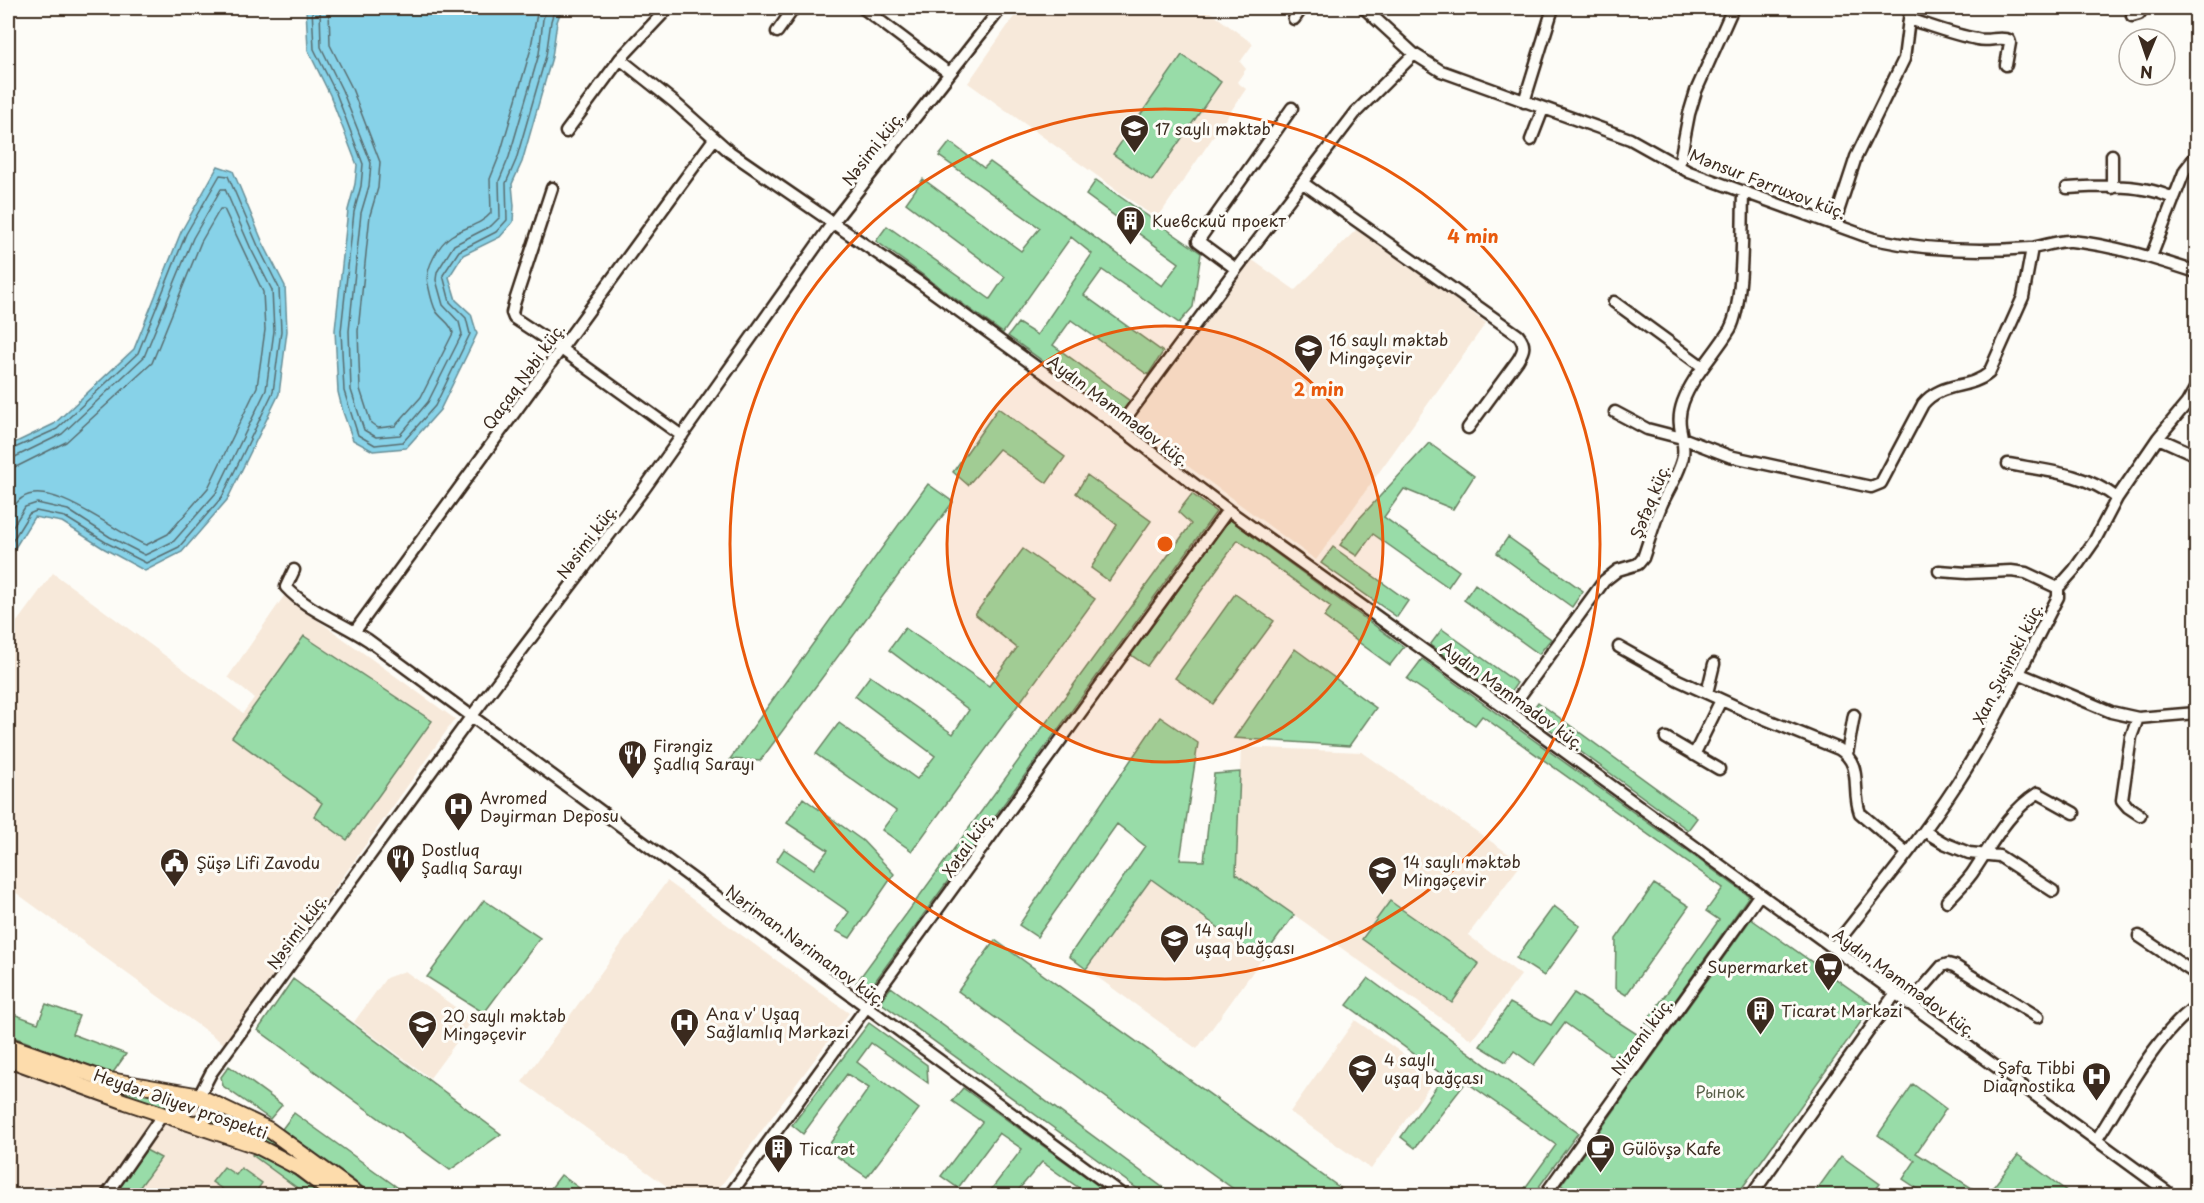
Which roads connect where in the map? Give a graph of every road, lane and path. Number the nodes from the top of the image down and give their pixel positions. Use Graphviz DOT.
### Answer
graph roads {
  1 [pos="668,8"];
  2 [pos="794,8"];
  3 [pos="863,8"];
  4 [pos="1001,8"];
  5 [pos="1302,8"];
  6 [pos="1364,8"];
  7 [pos="1552,8"];
  8 [pos="1733,8"];
  9 [pos="1912,8"];
  10 [pos="2144,8"];
  11 [pos="2132,16"];
  12 [pos="1909,19"];
  13 [pos="1294,20"];
  14 [pos="777,32"];
  15 [pos="1414,54"];
  16 [pos="620,59"];
  17 [pos="2007,65"];
  18 [pos="949,73"];
  19 [pos="1524,102"];
  20 [pos="1292,108"];
  21 [pos="1543,109"];
  22 [pos="566,132"];
  23 [pos="714,139"];
  24 [pos="1531,140"];
  25 [pos="2112,155"];
  26 [pos="2196,156"];
  27 [pos="1679,166"];
  28 [pos="1303,183"];
  29 [pos="552,188"];
  30 [pos="2067,188"];
  31 [pos="2112,188"];
  32 [pos="1743,193"];
  33 [pos="2174,199"];
  34 [pos="834,221"];
  35 [pos="1834,224"];
  36 [pos="2032,248"];
  37 [pos="2151,257"];
  38 [pos="1236,268"];
  39 [pos="2196,272"];
  40 [pos="1614,302"];
  41 [pos="561,350"];
  42 [pos="1703,367"];
  43 [pos="2196,387"];
  44 [pos="1615,412"];
  45 [pos="1119,427"];
  46 [pos="1468,428"];
  47 [pos="682,436"];
  48 [pos="1682,438"];
  49 [pos="2158,438"];
  50 [pos="2196,455"];
  51 [pos="2008,464"];
  52 [pos="2117,498"];
  53 [pos="1228,510"];
  54 [pos="294,570"];
  55 [pos="1940,571"];
  56 [pos="2058,588"];
  57 [pos="355,631"];
  58 [pos="1619,646"];
  59 [pos="1714,664"];
  60 [pos="2018,673"];
  61 [pos="1707,693"];
  62 [pos="1721,700"];
  63 [pos="1509,711"];
  64 [pos="2196,713"];
  65 [pos="1854,715"];
  66 [pos="471,717"];
  67 [pos="2138,718"];
  68 [pos="1666,738"];
  69 [pos="1694,754"];
  70 [pos="1847,754"];
  71 [pos="1719,769"];
  72 [pos="2074,813"];
  73 [pos="2140,815"];
  74 [pos="1924,831"];
  75 [pos="1907,853"];
  76 [pos="1984,854"];
  77 [pos="2053,891"];
  78 [pos="1760,894"];
  79 [pos="1947,901"];
  80 [pos="2139,936"];
  81 [pos="1833,948"];
  82 [pos="2196,974"];
  83 [pos="1895,994"];
  84 [pos="1909,1004"];
  85 [pos="2196,1006"];
  86 [pos="867,1008"];
  87 [pos="2038,1017"];
  88 [pos="8,1045"];
  89 [pos="8,1059"];
  90 [pos="197,1095"];
  91 [pos="163,1114"];
  92 [pos="189,1123"];
  93 [pos="2097,1139"];
  94 [pos="106,1196"];
  95 [pos="336,1196"];
  96 [pos="360,1196"];
  97 [pos="729,1196"];
  98 [pos="1124,1196"];
  99 [pos="1545,1196"];
  100 [pos="1751,1196"];
  101 [pos="2173,1196"];
  1 -- 16 [label="street"];
  2 -- 14 [label="street"];
  3 -- 18 [label="street"];
  4 -- 18 [label="street, Nəsimi küç."];
  5 -- 13 [label="street"];
  6 -- 15 [label="street, Mənsur Fərruxov küç."];
  7 -- 19 [label="street"];
  8 -- 27 [label="street"];
  9 -- 12 [label="street"];
  10 -- 11 [label="street"];
  12 -- 17 [label="street"];
  12 -- 35 [label="street"];
  15 -- 19 [label="street, Mənsur Fərruxov küç."];
  15 -- 28 [label="street"];
  16 -- 22 [label="street"];
  16 -- 23 [label="street, Aydın Məmmədov küç."];
  18 -- 34 [label="street, Nəsimi küç."];
  19 -- 21 [label="street, Mənsur Fərruxov küç."];
  20 -- 38 [label="street"];
  21 -- 24 [label="street"];
  21 -- 27 [label="street, Mənsur Fərruxov küç."];
  23 -- 34 [label="street, Aydın Məmmədov küç."];
  23 -- 41 [label="street, Qaçaq Nəbi küç."];
  25 -- 31 [label="street"];
  26 -- 33 [label="street"];
  27 -- 32 [label="street, Mənsur Fərruxov küç."];
  28 -- 38 [label="street"];
  28 -- 46 [label="street"];
  29 -- 41 [label="street"];
  30 -- 31 [label="street"];
  31 -- 33 [label="street"];
  32 -- 35 [label="street, Mənsur Fərruxov küç."];
  32 -- 42 [label="street, Şəfəq küç."];
  33 -- 37 [label="street"];
  34 -- 45 [label="street, Aydın Məmmədov küç."];
  34 -- 47 [label="street, Nəsimi küç."];
  35 -- 36 [label="street, Mənsur Fərruxov küç."];
  36 -- 37 [label="street, Mənsur Fərruxov küç."];
  36 -- 48 [label="street"];
  37 -- 39 [label="street, Mənsur Fərruxov küç."];
  38 -- 45 [label="street"];
  40 -- 42 [label="street"];
  41 -- 47 [label="street"];
  41 -- 57 [label="street, Qaçaq Nəbi küç."];
  42 -- 48 [label="street, Şəfəq küç."];
  43 -- 49 [label="street, Xan Şuşinski küç."];
  44 -- 48 [label="street"];
  45 -- 53 [label="street, Aydın Məmmədov küç."];
  47 -- 66 [label="street, Nəsimi küç."];
  48 -- 63 [label="street, Şəfəq küç."];
  49 -- 50 [label="street"];
  49 -- 52 [label="street, Xan Şuşinski küç."];
  51 -- 52 [label="street"];
  52 -- 56 [label="street, Xan Şuşinski küç."];
  53 -- 63 [label="street, Aydın Məmmədov küç."];
  53 -- 86 [label="street, Xətai küç."];
  54 -- 57 [label="street, Nəriman Nərimanov küç."];
  55 -- 56 [label="street"];
  56 -- 60 [label="street, Xan Şuşinski küç."];
  57 -- 66 [label="street, Nəriman Nərimanov küç."];
  58 -- 61 [label="street"];
  59 -- 61 [label="street"];
  60 -- 67 [label="street"];
  60 -- 74 [label="street, Xan Şuşinski küç."];
  61 -- 62 [label="street"];
  62 -- 69 [label="street"];
  62 -- 70 [label="street"];
  63 -- 78 [label="street, Aydın Məmmədov küç."];
  64 -- 67 [label="street"];
  65 -- 70 [label="street"];
  66 -- 86 [label="street, Nəriman Nərimanov küç."];
  66 -- 90 [label="street, Nəsimi küç."];
  67 -- 73 [label="street"];
  68 -- 69 [label="street"];
  69 -- 71 [label="street"];
  70 -- 75 [label="street"];
  72 -- 76 [label="street"];
  74 -- 75 [label="street, Xan Şuşinski küç."];
  74 -- 76 [label="street"];
  75 -- 81 [label="street, Xan Şuşinski küç."];
  76 -- 77 [label="street"];
  76 -- 79 [label="street"];
  78 -- 81 [label="street, Aydın Məmmədov küç."];
  78 -- 99 [label="street, Nizami küç."];
  80 -- 82 [label="street"];
  81 -- 83 [label="street, Aydın Məmmədov küç."];
  83 -- 84 [label="street, Aydın Məmmədov küç."];
  83 -- 100 [label="street"];
  84 -- 87 [label="street"];
  84 -- 93 [label="street, Aydın Məmmədov küç."];
  85 -- 93 [label="street"];
  86 -- 97 [label="street, Xətai küç."];
  86 -- 98 [label="street, Nəriman Nərimanov küç."];
  88 -- 90 [label="main road, Heydər Əliyev prospekti"];
  89 -- 91 [label="main road, Heydər Əliyev prospekti"];
  90 -- 92 [label="main road"];
  90 -- 92 [label="main road"];
  90 -- 96 [label="main road, Heydər Əliyev prospekti"];
  91 -- 92 [label="main road, Heydər Əliyev prospekti"];
  91 -- 94 [label="street"];
  92 -- 95 [label="main road, Heydər Əliyev prospekti"];
  93 -- 101 [label="street, Aydın Məmmədov küç."];
}
